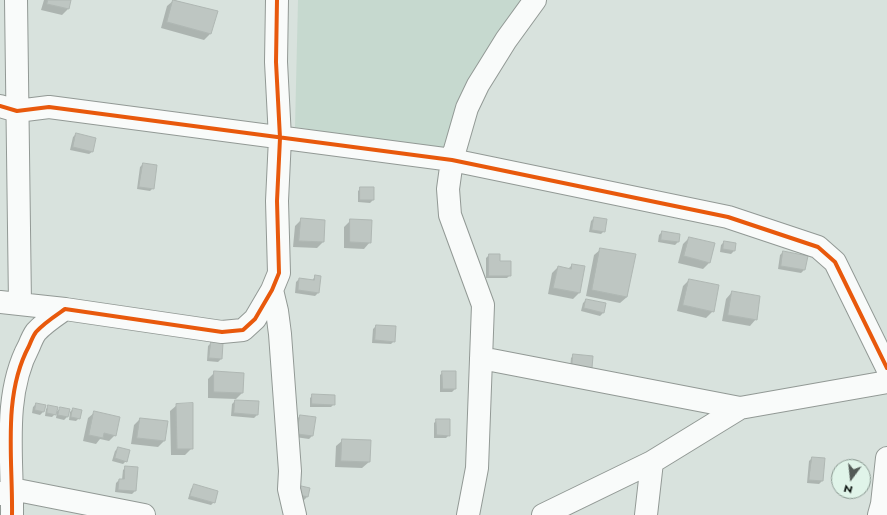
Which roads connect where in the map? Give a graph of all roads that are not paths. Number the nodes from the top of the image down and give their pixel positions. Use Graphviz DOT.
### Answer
graph roads {
  1 [pos="16,0"];
  2 [pos="277,0"];
  3 [pos="535,0"];
  4 [pos="9,108"];
  5 [pos="280,138"];
  6 [pos="452,160"];
  7 [pos="272,290"];
  8 [pos="10,304"];
  9 [pos="65,309"];
  10 [pos="481,358"];
  11 [pos="887,368"];
  12 [pos="887,382"];
  13 [pos="740,408"];
  14 [pos="887,458"];
  15 [pos="652,462"];
  16 [pos="6,491"];
  17 [pos="12,515"];
  18 [pos="144,515"];
  19 [pos="295,515"];
  20 [pos="468,515"];
  21 [pos="544,515"];
  22 [pos="646,515"];
  23 [pos="879,515"];
  1 -- 4 [label="street"];
  2 -- 5 [label="street"];
  3 -- 6 [label="street"];
  4 -- 5 [label="street"];
  4 -- 8 [label="street"];
  5 -- 6 [label="street"];
  5 -- 7 [label="street"];
  6 -- 10 [label="street"];
  6 -- 11 [label="street"];
  7 -- 9 [label="street"];
  7 -- 19 [label="street"];
  8 -- 9 [label="street"];
  9 -- 16 [label="street"];
  10 -- 13 [label="street"];
  10 -- 20 [label="street"];
  12 -- 13 [label="street"];
  13 -- 15 [label="street"];
  14 -- 23 [label="street"];
  15 -- 21 [label="street"];
  15 -- 22 [label="street"];
  16 -- 17 [label="street"];
  16 -- 18 [label="street"];
}
